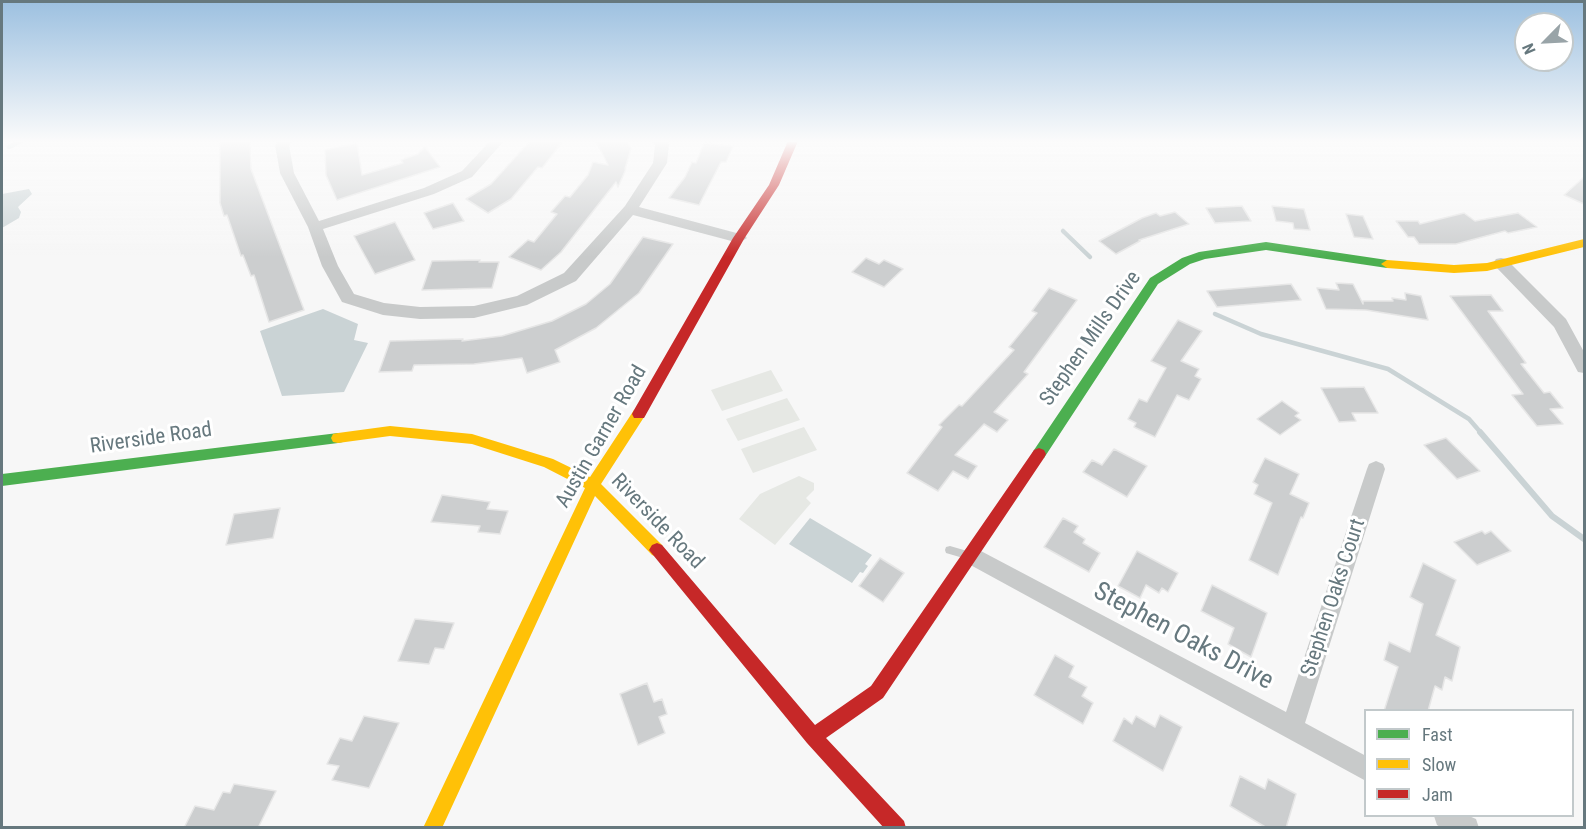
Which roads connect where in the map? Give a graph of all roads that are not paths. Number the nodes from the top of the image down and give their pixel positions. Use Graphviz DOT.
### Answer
graph roads {
  1 [pos="290,180"];
  2 [pos="454,180"];
  3 [pos="649,180"];
  4 [pos="776,180"];
  5 [pos="630,209"];
  6 [pos="315,227"];
  7 [pos="739,238"];
  8 [pos="1584,243"];
  9 [pos="1501,263"];
  10 [pos="1584,367"];
  11 [pos="1376,469"];
  12 [pos="2,480"];
  13 [pos="593,485"];
  14 [pos="950,550"];
  15 [pos="972,556"];
  16 [pos="1292,728"];
  17 [pos="813,737"];
  18 [pos="1364,769"];
  19 [pos="1448,817"];
  20 [pos="432,828"];
  21 [pos="897,828"];
  22 [pos="1467,828"];
  1 -- 6 [label="street"];
  2 -- 6 [label="street"];
  3 -- 5 [label="street"];
  4 -- 7 [label="street, Austin Garner Road"];
  5 -- 6 [label="street"];
  5 -- 7 [label="street"];
  7 -- 13 [label="street, Austin Garner Road"];
  8 -- 9 [label="street, Stephen Mills Drive"];
  9 -- 10 [label="street"];
  9 -- 15 [label="street, Stephen Mills Drive"];
  11 -- 16 [label="street, Stephen Oaks Court"];
  12 -- 13 [label="street, Riverside Road"];
  13 -- 17 [label="street, Riverside Road"];
  13 -- 20 [label="street, Austin Garner Road"];
  14 -- 15 [label="lane"];
  15 -- 16 [label="street, Stephen Oaks Drive"];
  15 -- 17 [label="street, Stephen Mills Drive"];
  16 -- 18 [label="street, Stephen Oaks Drive"];
  17 -- 21 [label="street, Riverside Road"];
  19 -- 22 [label="street"];
}
